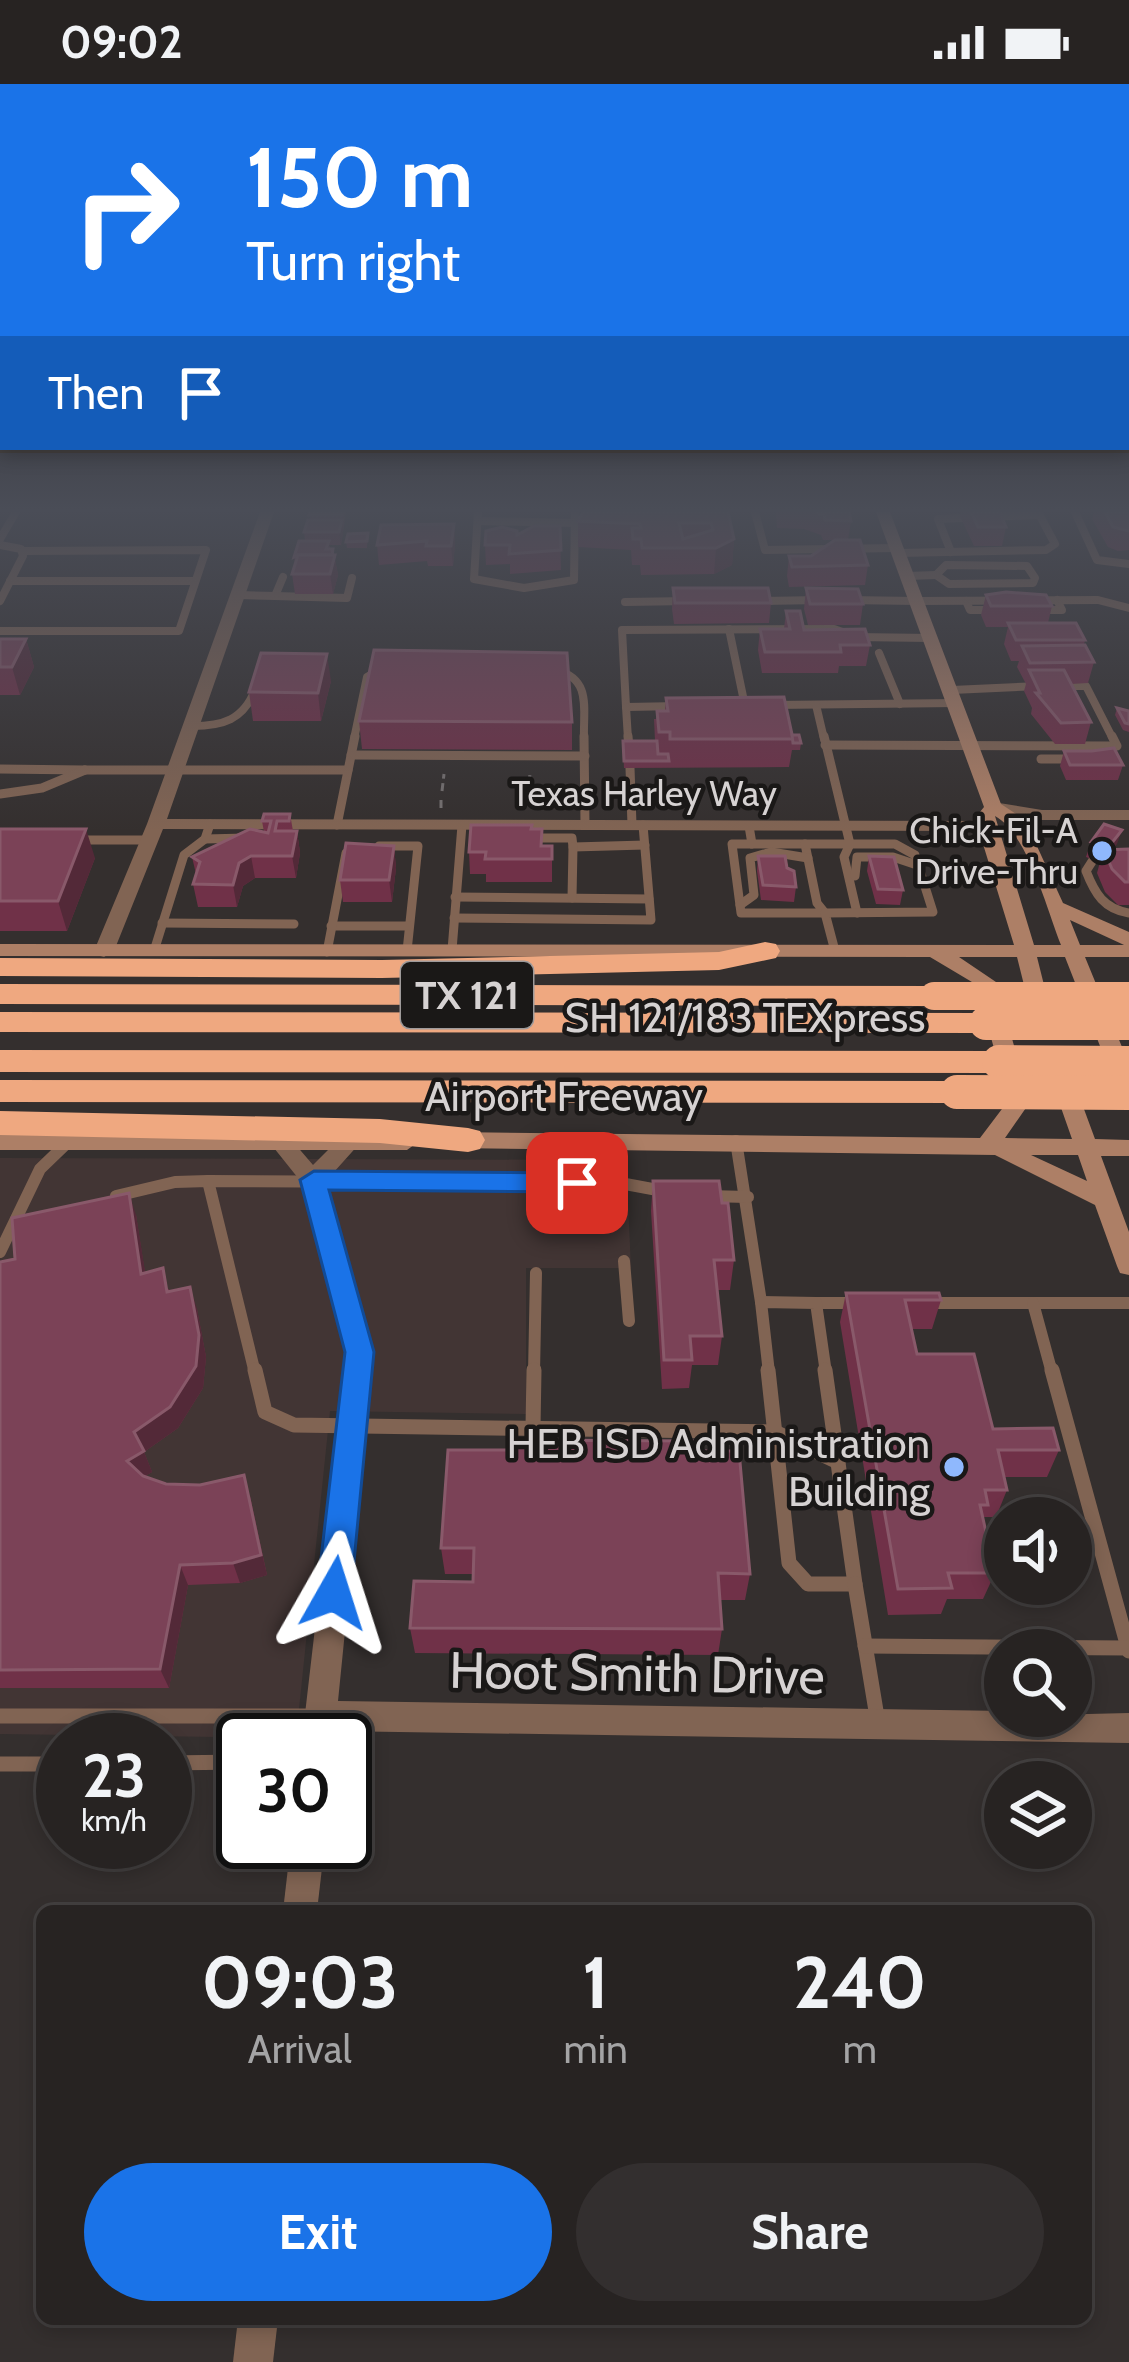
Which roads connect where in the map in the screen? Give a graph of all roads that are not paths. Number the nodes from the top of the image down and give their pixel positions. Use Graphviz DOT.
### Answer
graph roads {
  1 [pos="183,618"];
  2 [pos="230,618"];
  3 [pos="924,618"];
  4 [pos="0,631"];
  5 [pos="730,634"];
  6 [pos="799,637"];
  7 [pos="854,637"];
  8 [pos="784,638"];
  9 [pos="931,638"];
  10 [pos="879,653"];
  11 [pos="394,668"];
  12 [pos="542,670"];
  13 [pos="255,690"];
  14 [pos="954,696"];
  15 [pos="900,704"];
  16 [pos="767,705"];
  17 [pos="816,705"];
  18 [pos="685,706"];
  19 [pos="723,706"];
  20 [pos="742,706"];
  21 [pos="626,707"];
  22 [pos="1103,719"];
  23 [pos="1116,721"];
  24 [pos="771,725"];
  25 [pos="192,726"];
  26 [pos="826,745"];
  27 [pos="973,745"];
  28 [pos="1123,746"];
  29 [pos="629,748"];
  30 [pos="351,754"];
  31 [pos="584,756"];
  32 [pos="1041,759"];
  33 [pos="1124,759"];
  34 [pos="630,768"];
  35 [pos="0,769"];
  36 [pos="85,770"];
  37 [pos="348,770"];
  38 [pos="176,771"];
  39 [pos="0,794"];
  40 [pos="1129,815"];
  41 [pos="990,816"];
  42 [pos="337,825"];
  43 [pos="421,825"];
  44 [pos="585,825"];
  45 [pos="153,832"];
  46 [pos="208,832"];
  47 [pos="462,832"];
  48 [pos="640,832"];
  49 [pos="750,835"];
  50 [pos="848,835"];
  51 [pos="262,838"];
  52 [pos="66,840"];
  53 [pos="806,844"];
  54 [pos="347,846"];
  55 [pos="371,846"];
  56 [pos="418,846"];
  57 [pos="573,847"];
  58 [pos="750,858"];
  59 [pos="765,858"];
  60 [pos="808,858"];
  61 [pos="1093,860"];
  62 [pos="919,866"];
  63 [pos="455,897"];
  64 [pos="572,898"];
  65 [pos="649,898"];
  66 [pos="740,905"];
  67 [pos="856,907"];
  68 [pos="1058,907"];
  69 [pos="1129,913"];
  70 [pos="825,914"];
  71 [pos="454,918"];
  72 [pos="162,923"];
  73 [pos="294,924"];
  74 [pos="331,926"];
  75 [pos="410,926"];
  76 [pos="1129,940"];
  77 [pos="0,950"];
  78 [pos="452,950"];
  79 [pos="104,951"];
  80 [pos="154,951"];
  81 [pos="407,951"];
  82 [pos="765,951"];
  83 [pos="835,951"];
  84 [pos="935,951"];
  85 [pos="1024,951"];
  86 [pos="1076,951"];
  87 [pos="1129,951"];
  88 [pos="327,952"];
  89 [pos="0,967"];
  90 [pos="0,994"];
  91 [pos="1129,996"];
  92 [pos="0,1022"];
  93 [pos="1129,1024"];
  94 [pos="0,1061"];
  95 [pos="1129,1063"];
  96 [pos="0,1090"];
  97 [pos="1129,1093"];
  98 [pos="0,1123"];
  99 [pos="469,1140"];
  100 [pos="736,1141"];
  101 [pos="0,1142"];
  102 [pos="68,1142"];
  103 [pos="281,1143"];
  104 [pos="349,1143"];
  105 [pos="987,1146"];
  106 [pos="1085,1147"];
  107 [pos="1129,1148"];
  108 [pos="314,1180"];
  109 [pos="208,1181"];
  110 [pos="748,1197"];
  111 [pos="108,1198"];
  112 [pos="1104,1199"];
  113 [pos="41,1213"];
  114 [pos="19,1218"];
  115 [pos="0,1252"];
  116 [pos="624,1262"];
  117 [pos="1129,1266"];
  118 [pos="536,1273"];
  119 [pos="761,1302"];
  120 [pos="815,1303"];
  121 [pos="881,1303"];
  122 [pos="902,1303"];
  123 [pos="1033,1303"];
  124 [pos="1129,1303"];
  125 [pos="629,1321"];
  126 [pos="352,1426"];
  127 [pos="533,1427"];
  128 [pos="775,1432"];
  129 [pos="838,1462"];
  130 [pos="855,1584"];
  131 [pos="865,1646"];
  132 [pos="1129,1650"];
  133 [pos="321,1713"];
  134 [pos="0,1717"];
  135 [pos="216,1724"];
  136 [pos="878,1724"];
  137 [pos="372,1728"];
  138 [pos="1129,1728"];
  139 [pos="0,1764"];
  140 [pos="36,1764"];
  141 [pos="305,1869"];
  142 [pos="301,1905"];
  143 [pos="257,2325"];
  144 [pos="253,2362"];
  1 -- 4 [label="lane"];
  2 -- 25 [label="street"];
  3 -- 9 [label="main road"];
  5 -- 7 [label="lane"];
  5 -- 8 [label="lane"];
  5 -- 20 [label="lane"];
  5 -- 21 [label="lane"];
  6 -- 7 [label="lane"];
  7 -- 9 [label="lane"];
  9 -- 14 [label="main road"];
  10 -- 15 [label="lane"];
  11 -- 30 [label="lane"];
  12 -- 31 [label="lane"];
  13 -- 25 [label="lane"];
  14 -- 15 [label="lane"];
  14 -- 22 [label="lane"];
  14 -- 27 [label="main road"];
  15 -- 17 [label="lane"];
  16 -- 17 [label="lane"];
  16 -- 20 [label="lane"];
  16 -- 24 [label="lane"];
  17 -- 26 [label="lane"];
  18 -- 21 [label="lane"];
  19 -- 20 [label="lane"];
  21 -- 29 [label="lane"];
  22 -- 23 [label="lane"];
  22 -- 28 [label="lane"];
  25 -- 38 [label="street"];
  26 -- 27 [label="lane"];
  26 -- 50 [label="lane"];
  27 -- 28 [label="lane"];
  27 -- 41 [label="main road"];
  30 -- 31 [label="lane"];
  30 -- 37 [label="lane"];
  31 -- 44 [label="lane"];
  32 -- 33 [label="lane"];
  34 -- 48 [label="lane"];
  35 -- 36 [label="lane"];
  36 -- 38 [label="lane"];
  36 -- 39 [label="lane"];
  37 -- 38 [label="lane"];
  37 -- 42 [label="lane"];
  38 -- 45 [label="street"];
  40 -- 41 [label="street, Texas Harley Way"];
  41 -- 50 [label="street, Texas Harley Way"];
  41 -- 68 [label="main road"];
  41 -- 85 [label="main road"];
  42 -- 43 [label="street, Texas Harley Way"];
  42 -- 46 [label="street, Texas Harley Way"];
  43 -- 47 [label="street, Texas Harley Way"];
  43 -- 56 [label="lane"];
  44 -- 47 [label="street, Texas Harley Way"];
  44 -- 48 [label="street, Texas Harley Way"];
  45 -- 46 [label="street, Texas Harley Way"];
  45 -- 52 [label="lane"];
  45 -- 79 [label="street"];
  46 -- 51 [label="lane"];
  46 -- 72 [label="lane"];
  47 -- 57 [label="lane"];
  47 -- 63 [label="lane"];
  48 -- 49 [label="street, Texas Harley Way"];
  48 -- 57 [label="lane"];
  48 -- 65 [label="lane"];
  49 -- 50 [label="street, Texas Harley Way"];
  49 -- 53 [label="lane"];
  49 -- 66 [label="lane"];
  50 -- 53 [label="lane"];
  50 -- 62 [label="lane"];
  50 -- 67 [label="lane"];
  53 -- 60 [label="lane"];
  54 -- 74 [label="lane"];
  55 -- 56 [label="lane"];
  56 -- 75 [label="lane"];
  57 -- 64 [label="lane"];
  58 -- 59 [label="lane"];
  58 -- 60 [label="lane"];
  58 -- 66 [label="lane"];
  60 -- 70 [label="lane"];
  61 -- 69 [label="lane"];
  62 -- 67 [label="lane"];
  62 -- 67 [label="lane"];
  63 -- 64 [label="lane"];
  63 -- 71 [label="lane"];
  64 -- 65 [label="lane"];
  65 -- 71 [label="lane"];
  66 -- 70 [label="lane"];
  67 -- 70 [label="lane"];
  68 -- 76 [label="main road"];
  68 -- 86 [label="main road"];
  70 -- 83 [label="lane"];
  71 -- 78 [label="lane"];
  72 -- 73 [label="lane"];
  72 -- 80 [label="lane"];
  74 -- 75 [label="lane"];
  74 -- 88 [label="lane"];
  75 -- 81 [label="lane"];
  77 -- 79 [label="main road"];
  78 -- 81 [label="main road"];
  78 -- 82 [label="main road"];
  79 -- 80 [label="main road"];
  80 -- 88 [label="main road"];
  81 -- 88 [label="main road"];
  82 -- 83 [label="main road"];
  82 -- 89 [label="highway"];
  83 -- 84 [label="main road"];
  84 -- 85 [label="main road"];
  84 -- 105 [label="main road"];
  85 -- 86 [label="main road"];
  85 -- 106 [label="main road"];
  86 -- 87 [label="main road"];
  86 -- 97 [label="main road"];
  90 -- 91 [label="highway, TX 121, bridge"];
  92 -- 93 [label="highway, SH 121/183 TEXpress, bridge"];
  94 -- 95 [label="highway, SH 121/183 TEXpress, bridge"];
  96 -- 97 [label="highway, Airport Freeway, bridge"];
  98 -- 99 [label="highway"];
  99 -- 100 [label="main road, Airport Freeway"];
  99 -- 104 [label="main road, Airport Freeway"];
  100 -- 105 [label="main road, Airport Freeway"];
  100 -- 110 [label="lane"];
  101 -- 102 [label="main road, Airport Freeway"];
  102 -- 103 [label="main road, Airport Freeway"];
  102 -- 114 [label="lane"];
  103 -- 104 [label="main road, Airport Freeway"];
  103 -- 108 [label="street"];
  104 -- 108 [label="street"];
  105 -- 106 [label="main road, Airport Freeway"];
  105 -- 112 [label="main road"];
  106 -- 107 [label="main road, Airport Freeway"];
  106 -- 112 [label="main road"];
  108 -- 109 [label="lane"];
  108 -- 110 [label="lane"];
  108 -- 126 [label="street"];
  109 -- 111 [label="lane"];
  109 -- 126 [label="lane"];
  110 -- 119 [label="lane"];
  112 -- 117 [label="main road"];
  113 -- 114 [label="lane"];
  114 -- 115 [label="lane"];
  116 -- 125 [label="lane"];
  118 -- 127 [label="lane"];
  119 -- 120 [label="lane"];
  119 -- 128 [label="lane"];
  120 -- 121 [label="lane"];
  120 -- 129 [label="lane"];
  122 -- 123 [label="lane"];
  123 -- 124 [label="lane"];
  123 -- 132 [label="lane"];
  126 -- 127 [label="lane"];
  126 -- 133 [label="street"];
  127 -- 128 [label="lane"];
  128 -- 129 [label="lane"];
  128 -- 130 [label="lane"];
  129 -- 130 [label="lane"];
  130 -- 131 [label="lane"];
  131 -- 132 [label="lane"];
  131 -- 136 [label="lane"];
  134 -- 135 [label="lane, Hoot Smith Drive"];
  136 -- 137 [label="street, Hoot Smith Drive"];
  136 -- 138 [label="street, Hoot Smith Drive"];
  139 -- 140 [label="lane"];
  141 -- 142 [label="street"];
  143 -- 144 [label="street"];
}
